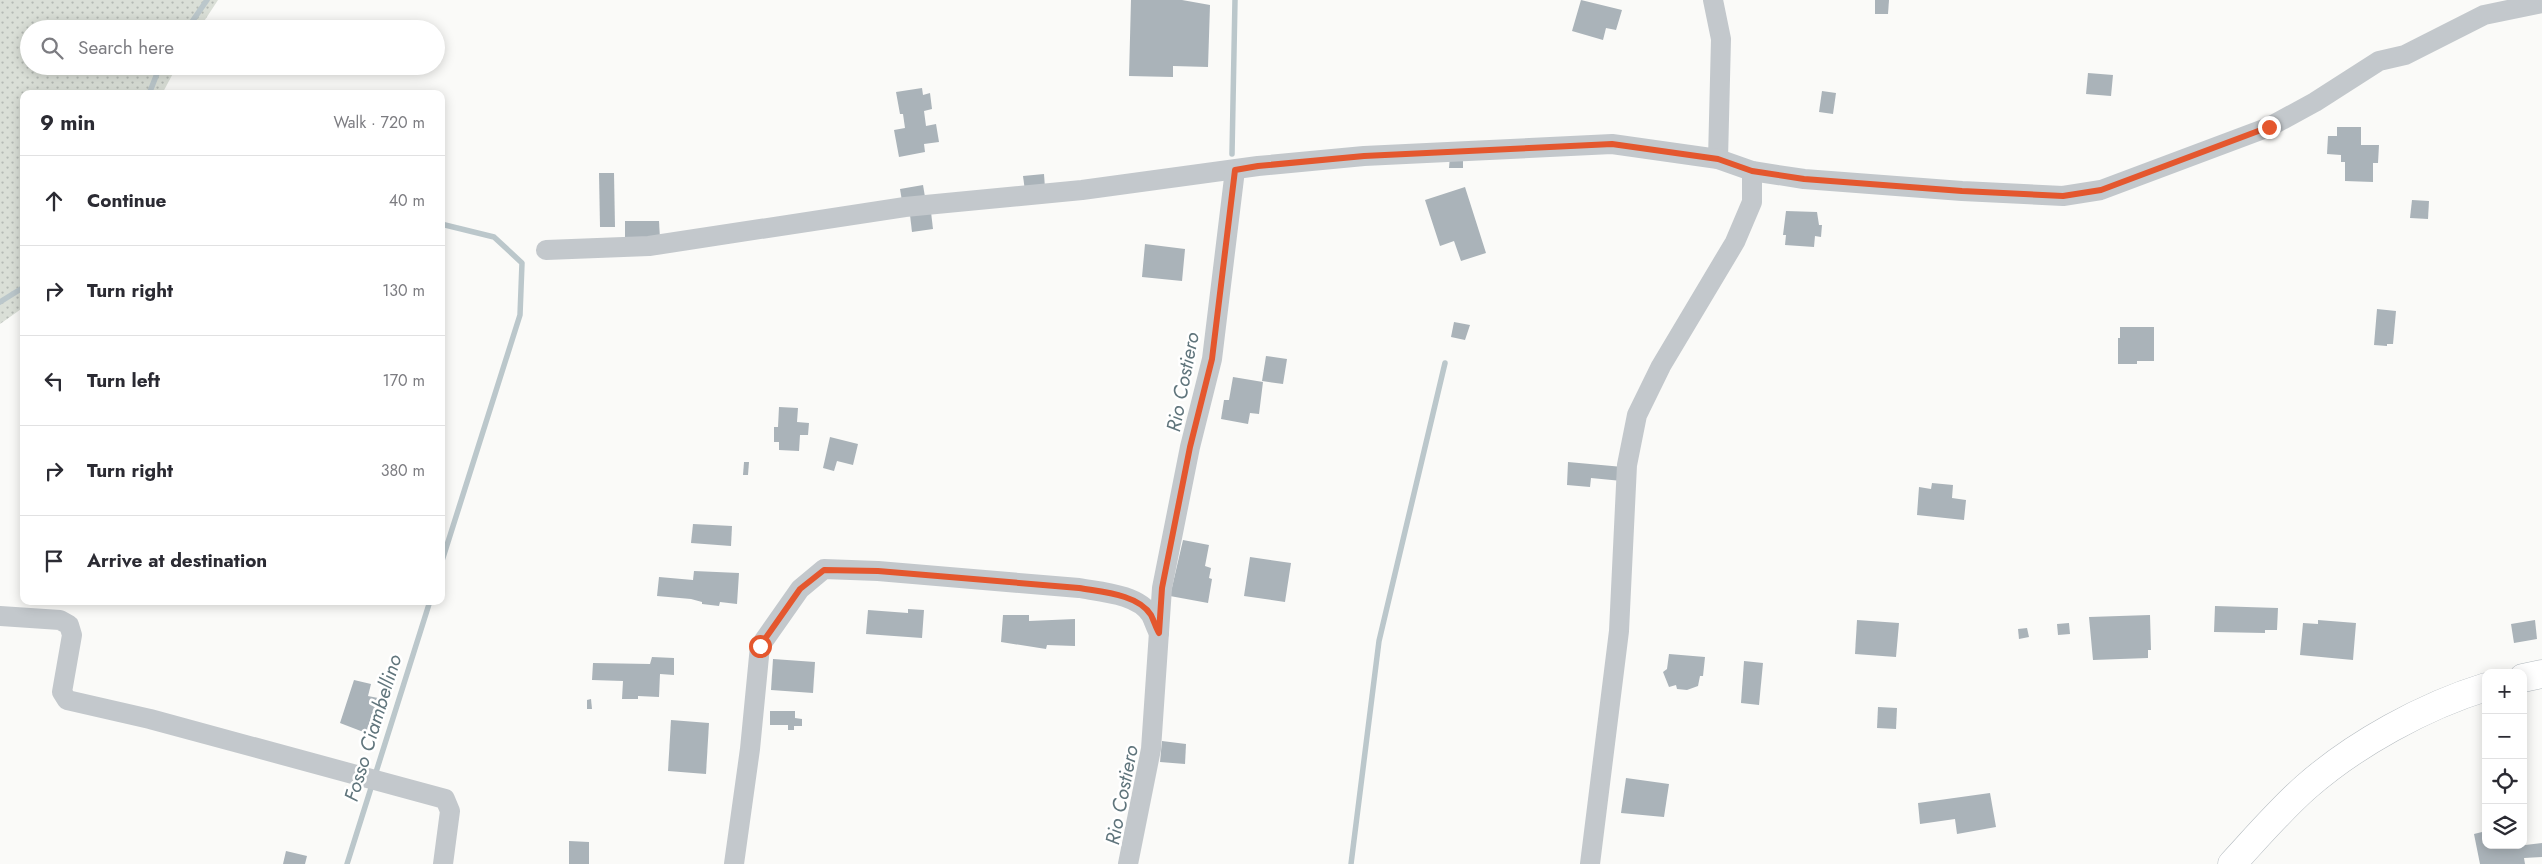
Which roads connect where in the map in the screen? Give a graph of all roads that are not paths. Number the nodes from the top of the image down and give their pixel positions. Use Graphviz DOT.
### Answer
graph roads {
  1 [pos="1713,0"];
  2 [pos="2542,2"];
  3 [pos="1718,159"];
  4 [pos="1235,170"];
  5 [pos="1752,171"];
  6 [pos="546,250"];
  7 [pos="0,616"];
  8 [pos="1159,633"];
  9 [pos="2542,674"];
  10 [pos="2527,677"];
  11 [pos="2482,688"];
  12 [pos="443,864"];
  13 [pos="734,864"];
  14 [pos="1128,864"];
  15 [pos="1590,864"];
  16 [pos="2232,864"];
  1 -- 3 [label="street"];
  2 -- 5 [label="street"];
  3 -- 4 [label="street"];
  3 -- 5 [label="street"];
  4 -- 6 [label="street"];
  4 -- 8 [label="street"];
  5 -- 15 [label="street"];
  7 -- 12 [label="street"];
  8 -- 13 [label="street"];
  8 -- 14 [label="street"];
  9 -- 10 [label="main road"];
  11 -- 16 [label="main road"];
}
